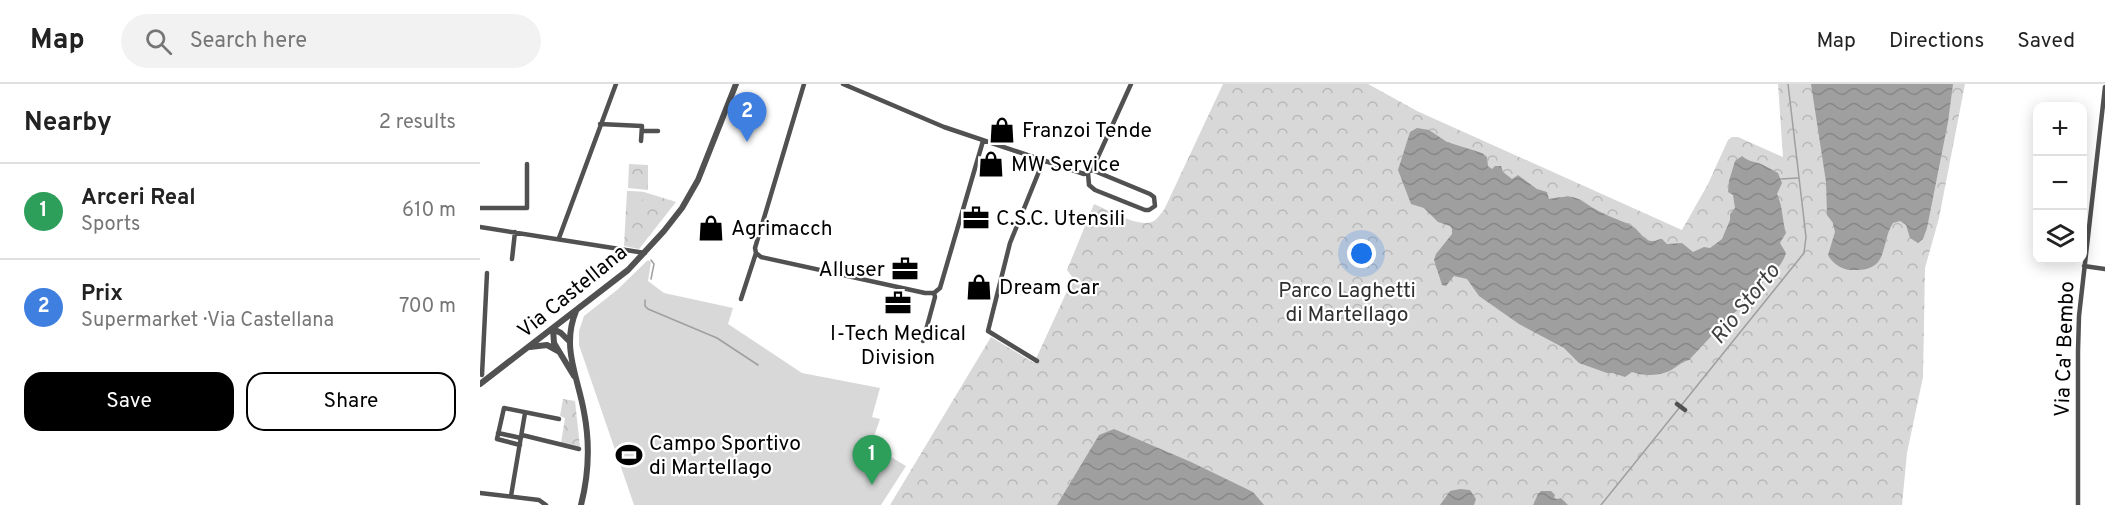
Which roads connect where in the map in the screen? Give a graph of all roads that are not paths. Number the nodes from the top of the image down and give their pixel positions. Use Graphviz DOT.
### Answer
graph roads {
  1 [pos="616,84"];
  2 [pos="736,84"];
  3 [pos="804,84"];
  4 [pos="843,84"];
  5 [pos="1131,84"];
  6 [pos="2105,87"];
  7 [pos="600,124"];
  8 [pos="642,131"];
  9 [pos="658,132"];
  10 [pos="641,141"];
  11 [pos="983,141"];
  12 [pos="1044,159"];
  13 [pos="527,164"];
  14 [pos="1090,172"];
  15 [pos="480,208"];
  16 [pos="480,227"];
  17 [pos="515,232"];
  18 [pos="559,238"];
  19 [pos="645,253"];
  20 [pos="756,253"];
  21 [pos="512,259"];
  22 [pos="2084,266"];
  23 [pos="2105,269"];
  24 [pos="488,273"];
  25 [pos="934,293"];
  26 [pos="741,299"];
  27 [pos="577,310"];
  28 [pos="553,329"];
  29 [pos="569,341"];
  30 [pos="923,342"];
  31 [pos="528,347"];
  32 [pos="558,351"];
  33 [pos="1037,361"];
  34 [pos="482,375"];
  35 [pos="576,379"];
  36 [pos="480,384"];
  37 [pos="1677,404"];
  38 [pos="1685,410"];
  39 [pos="525,413"];
  40 [pos="559,419"];
  41 [pos="498,433"];
  42 [pos="521,436"];
  43 [pos="520,445"];
  44 [pos="579,449"];
  45 [pos="480,493"];
  46 [pos="511,496"];
  47 [pos="546,505"];
  48 [pos="581,505"];
  49 [pos="2078,505"];
  1 -- 7 [label="street"];
  2 -- 19 [label="street, Via Castellana"];
  3 -- 20 [label="street"];
  4 -- 11 [label="street"];
  5 -- 14 [label="street"];
  6 -- 22 [label="street, Via Ca' Bembo"];
  7 -- 8 [label="street"];
  7 -- 18 [label="street"];
  8 -- 9 [label="street"];
  8 -- 10 [label="street"];
  11 -- 12 [label="street"];
  11 -- 25 [label="street"];
  12 -- 14 [label="street"];
  12 -- 33 [label="street"];
  13 -- 15 [label="street"];
  14 -- 14 [label="street"];
  16 -- 17 [label="street"];
  17 -- 18 [label="street"];
  17 -- 21 [label="street"];
  18 -- 19 [label="street"];
  19 -- 27 [label="street, Via Castellana"];
  20 -- 25 [label="street"];
  20 -- 26 [label="street"];
  22 -- 23 [label="street"];
  22 -- 49 [label="street, Via Ca' Bembo"];
  24 -- 34 [label="street"];
  25 -- 30 [label="street"];
  27 -- 28 [label="street, Via Castellana"];
  27 -- 29 [label="street"];
  28 -- 29 [label="street"];
  28 -- 31 [label="street, Via Castellana"];
  28 -- 32 [label="street"];
  29 -- 35 [label="street"];
  31 -- 32 [label="street"];
  31 -- 36 [label="street, Via Castellana"];
  32 -- 35 [label="street"];
  35 -- 48 [label="street"];
  37 -- 38 [label="street"];
  39 -- 40 [label="street"];
  39 -- 41 [label="street"];
  39 -- 42 [label="street"];
  41 -- 42 [label="street"];
  41 -- 43 [label="street"];
  42 -- 43 [label="street"];
  42 -- 44 [label="street"];
  43 -- 46 [label="street"];
  45 -- 46 [label="street"];
  46 -- 47 [label="street"];
}
